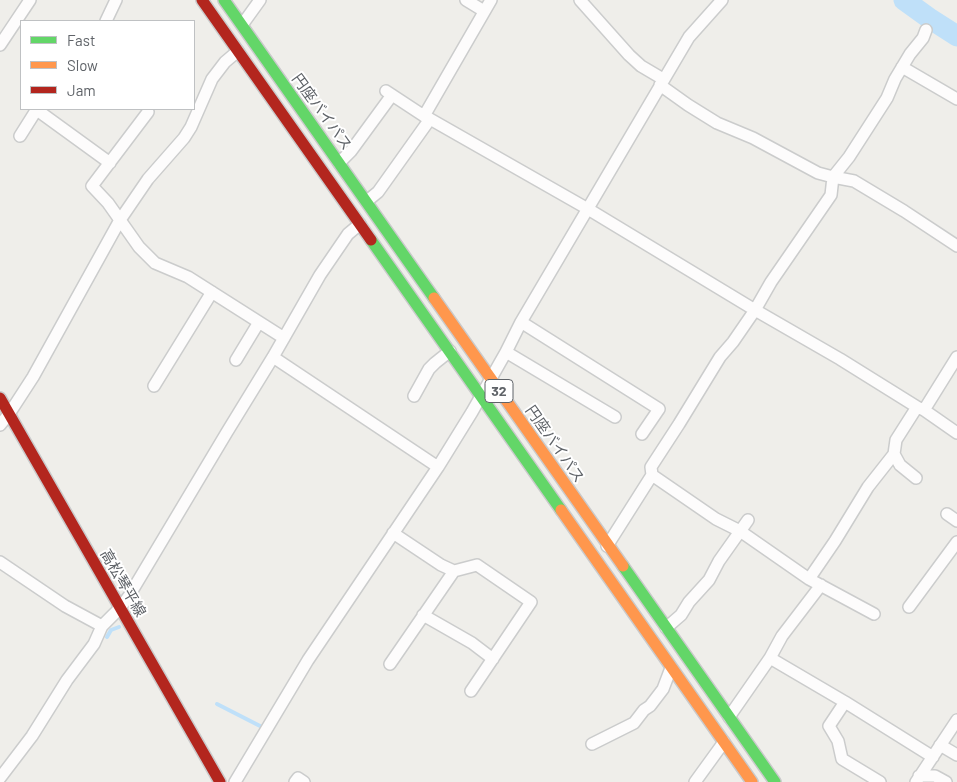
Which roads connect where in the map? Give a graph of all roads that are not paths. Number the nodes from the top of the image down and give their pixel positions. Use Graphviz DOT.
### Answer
graph roads {
  1 [pos="30,0"];
  2 [pos="116,0"];
  3 [pos="202,0"];
  4 [pos="224,0"];
  5 [pos="260,0"];
  6 [pos="466,0"];
  7 [pos="491,0"];
  8 [pos="580,0"];
  9 [pos="722,0"];
  10 [pos="484,11"];
  11 [pos="106,20"];
  12 [pos="242,25"];
  13 [pos="926,30"];
  14 [pos="0,45"];
  15 [pos="238,51"];
  16 [pos="902,67"];
  17 [pos="662,82"];
  18 [pos="957,99"];
  19 [pos="36,110"];
  20 [pos="38,110"];
  21 [pos="149,113"];
  22 [pos="427,117"];
  23 [pos="20,136"];
  24 [pos="110,163"];
  25 [pos="339,163"];
  26 [pos="833,178"];
  27 [pos="367,201"];
  28 [pos="588,209"];
  29 [pos="120,220"];
  30 [pos="360,224"];
  31 [pos="957,246"];
  32 [pos="212,292"];
  33 [pos="755,310"];
  34 [pos="259,322"];
  35 [pos="521,322"];
  36 [pos="284,338"];
  37 [pos="450,350"];
  38 [pos="506,352"];
  39 [pos="273,357"];
  40 [pos="957,357"];
  41 [pos="236,360"];
  42 [pos="491,379"];
  43 [pos="154,386"];
  44 [pos="481,395"];
  45 [pos="414,396"];
  46 [pos="0,398"];
  47 [pos="920,408"];
  48 [pos="9,414"];
  49 [pos="615,418"];
  50 [pos="0,425"];
  51 [pos="957,433"];
  52 [pos="642,434"];
  53 [pos="894,454"];
  54 [pos="438,467"];
  55 [pos="652,475"];
  56 [pos="916,478"];
  57 [pos="947,514"];
  58 [pos="748,520"];
  59 [pos="957,521"];
  60 [pos="740,531"];
  61 [pos="393,533"];
  62 [pos="957,542"];
  63 [pos="607,546"];
  64 [pos="0,562"];
  65 [pos="454,571"];
  66 [pos="809,579"];
  67 [pos="821,585"];
  68 [pos="909,607"];
  69 [pos="120,608"];
  70 [pos="874,614"];
  71 [pos="424,615"];
  72 [pos="102,626"];
  73 [pos="666,628"];
  74 [pos="770,658"];
  75 [pos="493,659"];
  76 [pos="390,664"];
  77 [pos="671,668"];
  78 [pos="471,691"];
  79 [pos="845,702"];
  80 [pos="728,717"];
  81 [pos="957,720"];
  82 [pos="724,742"];
  83 [pos="592,744"];
  84 [pos="940,745"];
  85 [pos="957,754"];
  86 [pos="933,757"];
  87 [pos="0,778"];
  88 [pos="918,779"];
  89 [pos="220,782"];
  90 [pos="235,782"];
  91 [pos="294,782"];
  92 [pos="304,782"];
  93 [pos="695,782"];
  94 [pos="752,782"];
  95 [pos="774,782"];
  96 [pos="880,782"];
  97 [pos="946,782"];
  1 -- 14 [label="street"];
  2 -- 11 [label="street"];
  3 -- 15 [label="main road, 32"];
  4 -- 12 [label="main road, 円座バイパス / 32"];
  5 -- 12 [label="street"];
  6 -- 10 [label="street"];
  7 -- 10 [label="street"];
  8 -- 17 [label="street"];
  9 -- 17 [label="street"];
  10 -- 22 [label="street"];
  12 -- 15 [label="main road"];
  12 -- 25 [label="main road, 円座バイパス / 32"];
  13 -- 16 [label="street"];
  15 -- 29 [label="street"];
  15 -- 30 [label="main road, 32"];
  16 -- 18 [label="street"];
  16 -- 26 [label="street"];
  17 -- 26 [label="street"];
  17 -- 28 [label="street"];
  19 -- 23 [label="street"];
  20 -- 24 [label="street"];
  21 -- 24 [label="street"];
  22 -- 25 [label="street"];
  22 -- 27 [label="street"];
  22 -- 28 [label="street"];
  24 -- 29 [label="street"];
  25 -- 27 [label="main road, 円座バイパス / 32"];
  26 -- 31 [label="street"];
  26 -- 33 [label="street"];
  27 -- 30 [label="main road"];
  27 -- 42 [label="main road, 円座バイパス / 32"];
  28 -- 33 [label="street"];
  28 -- 35 [label="street"];
  29 -- 32 [label="street"];
  29 -- 48 [label="street"];
  30 -- 36 [label="street"];
  30 -- 37 [label="main road, 32"];
  32 -- 34 [label="street"];
  32 -- 43 [label="street"];
  33 -- 47 [label="street"];
  33 -- 55 [label="street"];
  34 -- 36 [label="street"];
  34 -- 41 [label="street"];
  35 -- 38 [label="street"];
  35 -- 52 [label="street"];
  36 -- 39 [label="street"];
  37 -- 44 [label="main road, 32"];
  37 -- 45 [label="street"];
  38 -- 42 [label="street"];
  38 -- 49 [label="street"];
  39 -- 54 [label="street"];
  39 -- 69 [label="street"];
  40 -- 47 [label="street"];
  42 -- 44 [label="street"];
  42 -- 63 [label="main road, 円座バイパス / 32"];
  44 -- 54 [label="street"];
  44 -- 77 [label="main road, 32"];
  46 -- 48 [label="main road, 高松琴平線"];
  47 -- 51 [label="street"];
  47 -- 53 [label="street"];
  48 -- 50 [label="street"];
  48 -- 69 [label="main road, 高松琴平線"];
  53 -- 56 [label="street"];
  53 -- 66 [label="street"];
  54 -- 61 [label="street"];
  55 -- 60 [label="street"];
  55 -- 63 [label="street"];
  57 -- 59 [label="street"];
  58 -- 60 [label="street"];
  60 -- 66 [label="street"];
  60 -- 73 [label="street"];
  61 -- 65 [label="street"];
  61 -- 90 [label="street"];
  62 -- 68 [label="street"];
  63 -- 73 [label="main road, 円座バイパス / 32"];
  64 -- 72 [label="street"];
  65 -- 71 [label="street"];
  65 -- 75 [label="street"];
  66 -- 67 [label="street"];
  67 -- 70 [label="street"];
  67 -- 74 [label="street"];
  69 -- 72 [label="street"];
  69 -- 89 [label="main road, 高松琴平線"];
  71 -- 75 [label="street"];
  71 -- 76 [label="street"];
  72 -- 87 [label="street"];
  73 -- 80 [label="main road, 円座バイパス / 32"];
  74 -- 79 [label="street"];
  74 -- 80 [label="street"];
  75 -- 78 [label="street"];
  77 -- 82 [label="main road, 32"];
  77 -- 83 [label="street"];
  79 -- 86 [label="street"];
  79 -- 96 [label="street"];
  80 -- 95 [label="main road, 円座バイパス / 32"];
  81 -- 84 [label="street"];
  82 -- 93 [label="street"];
  82 -- 94 [label="main road, 32"];
  84 -- 85 [label="street"];
  84 -- 86 [label="street"];
  86 -- 88 [label="street"];
  88 -- 97 [label="street"];
  91 -- 92 [label="street"];
}
